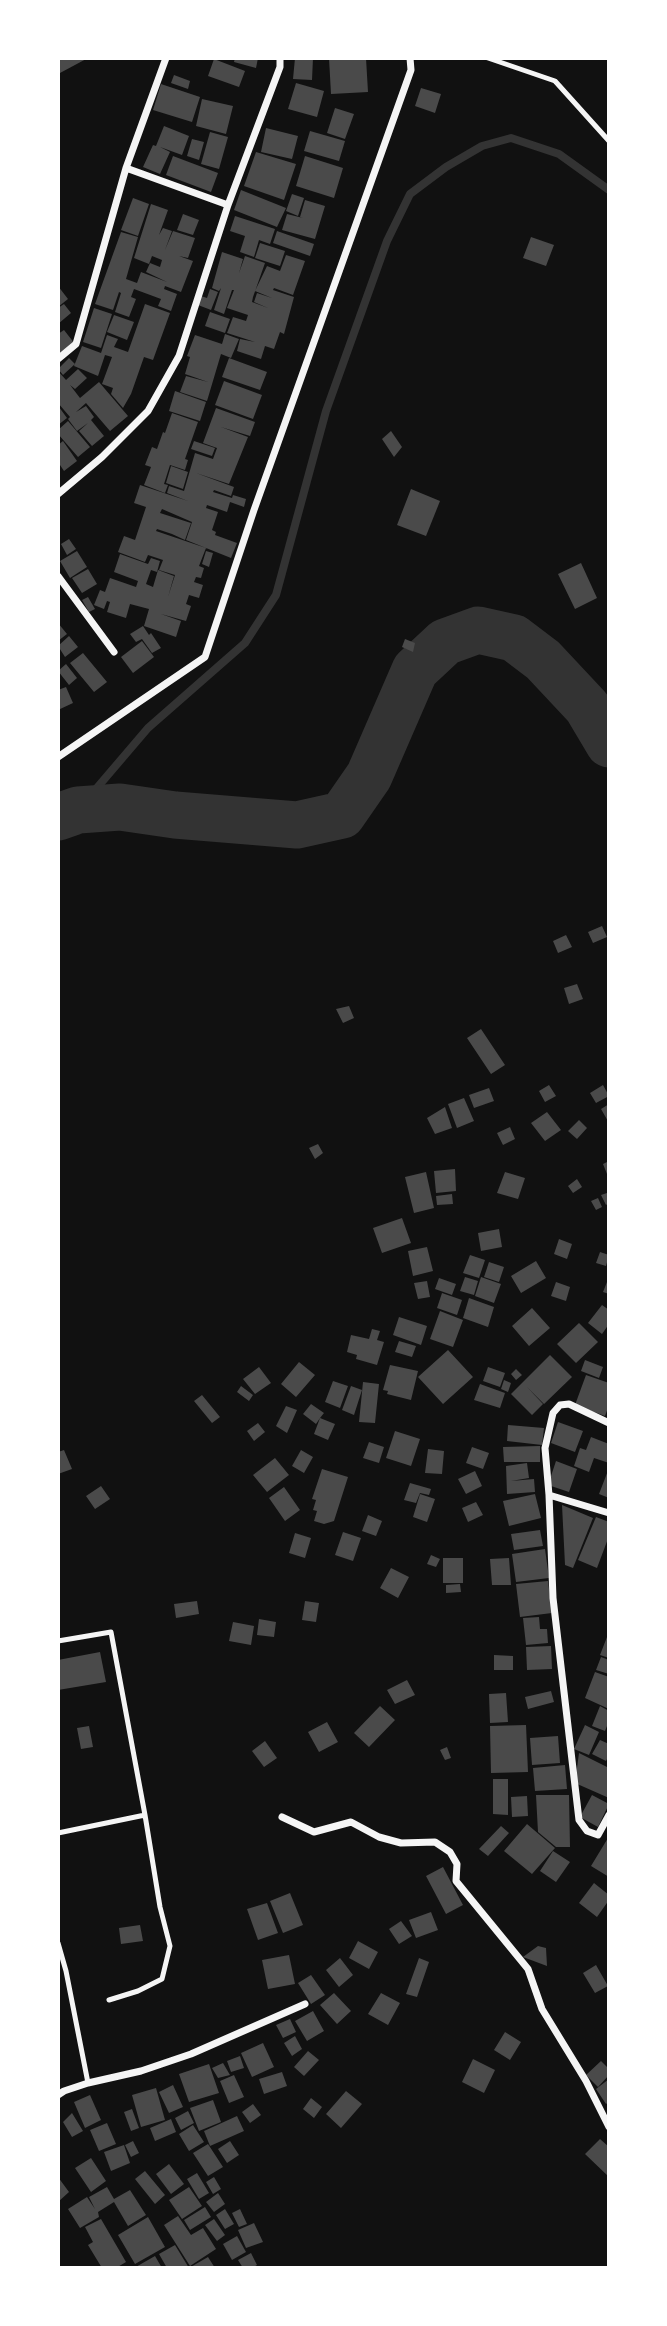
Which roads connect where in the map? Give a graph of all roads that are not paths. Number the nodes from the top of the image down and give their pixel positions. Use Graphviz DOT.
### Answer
graph roads {
  1 [pos="166,58"];
  2 [pos="280,58"];
  3 [pos="410,58"];
  4 [pos="488,58"];
  5 [pos="609,141"];
  6 [pos="126,168"];
  7 [pos="228,205"];
  8 [pos="58,359"];
  9 [pos="58,494"];
  10 [pos="58,576"];
  11 [pos="114,652"];
  12 [pos="58,757"];
  13 [pos="609,1423"];
  14 [pos="549,1495"];
  15 [pos="609,1513"];
  16 [pos="58,1640"];
  17 [pos="145,1815"];
  18 [pos="609,1815"];
  19 [pos="282,1817"];
  20 [pos="58,1833"];
  21 [pos="58,1943"];
  22 [pos="109,2000"];
  23 [pos="306,2004"];
  24 [pos="88,2082"];
  25 [pos="58,2095"];
  26 [pos="609,2127"];
  1 -- 6 [label="street"];
  2 -- 7 [label="street"];
  3 -- 12 [label="street"];
  4 -- 5 [label="lane"];
  6 -- 7 [label="street"];
  6 -- 8 [label="street"];
  7 -- 9 [label="street"];
  10 -- 11 [label="street"];
  13 -- 14 [label="street"];
  14 -- 15 [label="street"];
  14 -- 18 [label="street"];
  16 -- 17 [label="lane"];
  17 -- 20 [label="lane"];
  17 -- 22 [label="lane"];
  19 -- 26 [label="street"];
  21 -- 24 [label="lane"];
  23 -- 24 [label="street"];
  24 -- 25 [label="street"];
}
